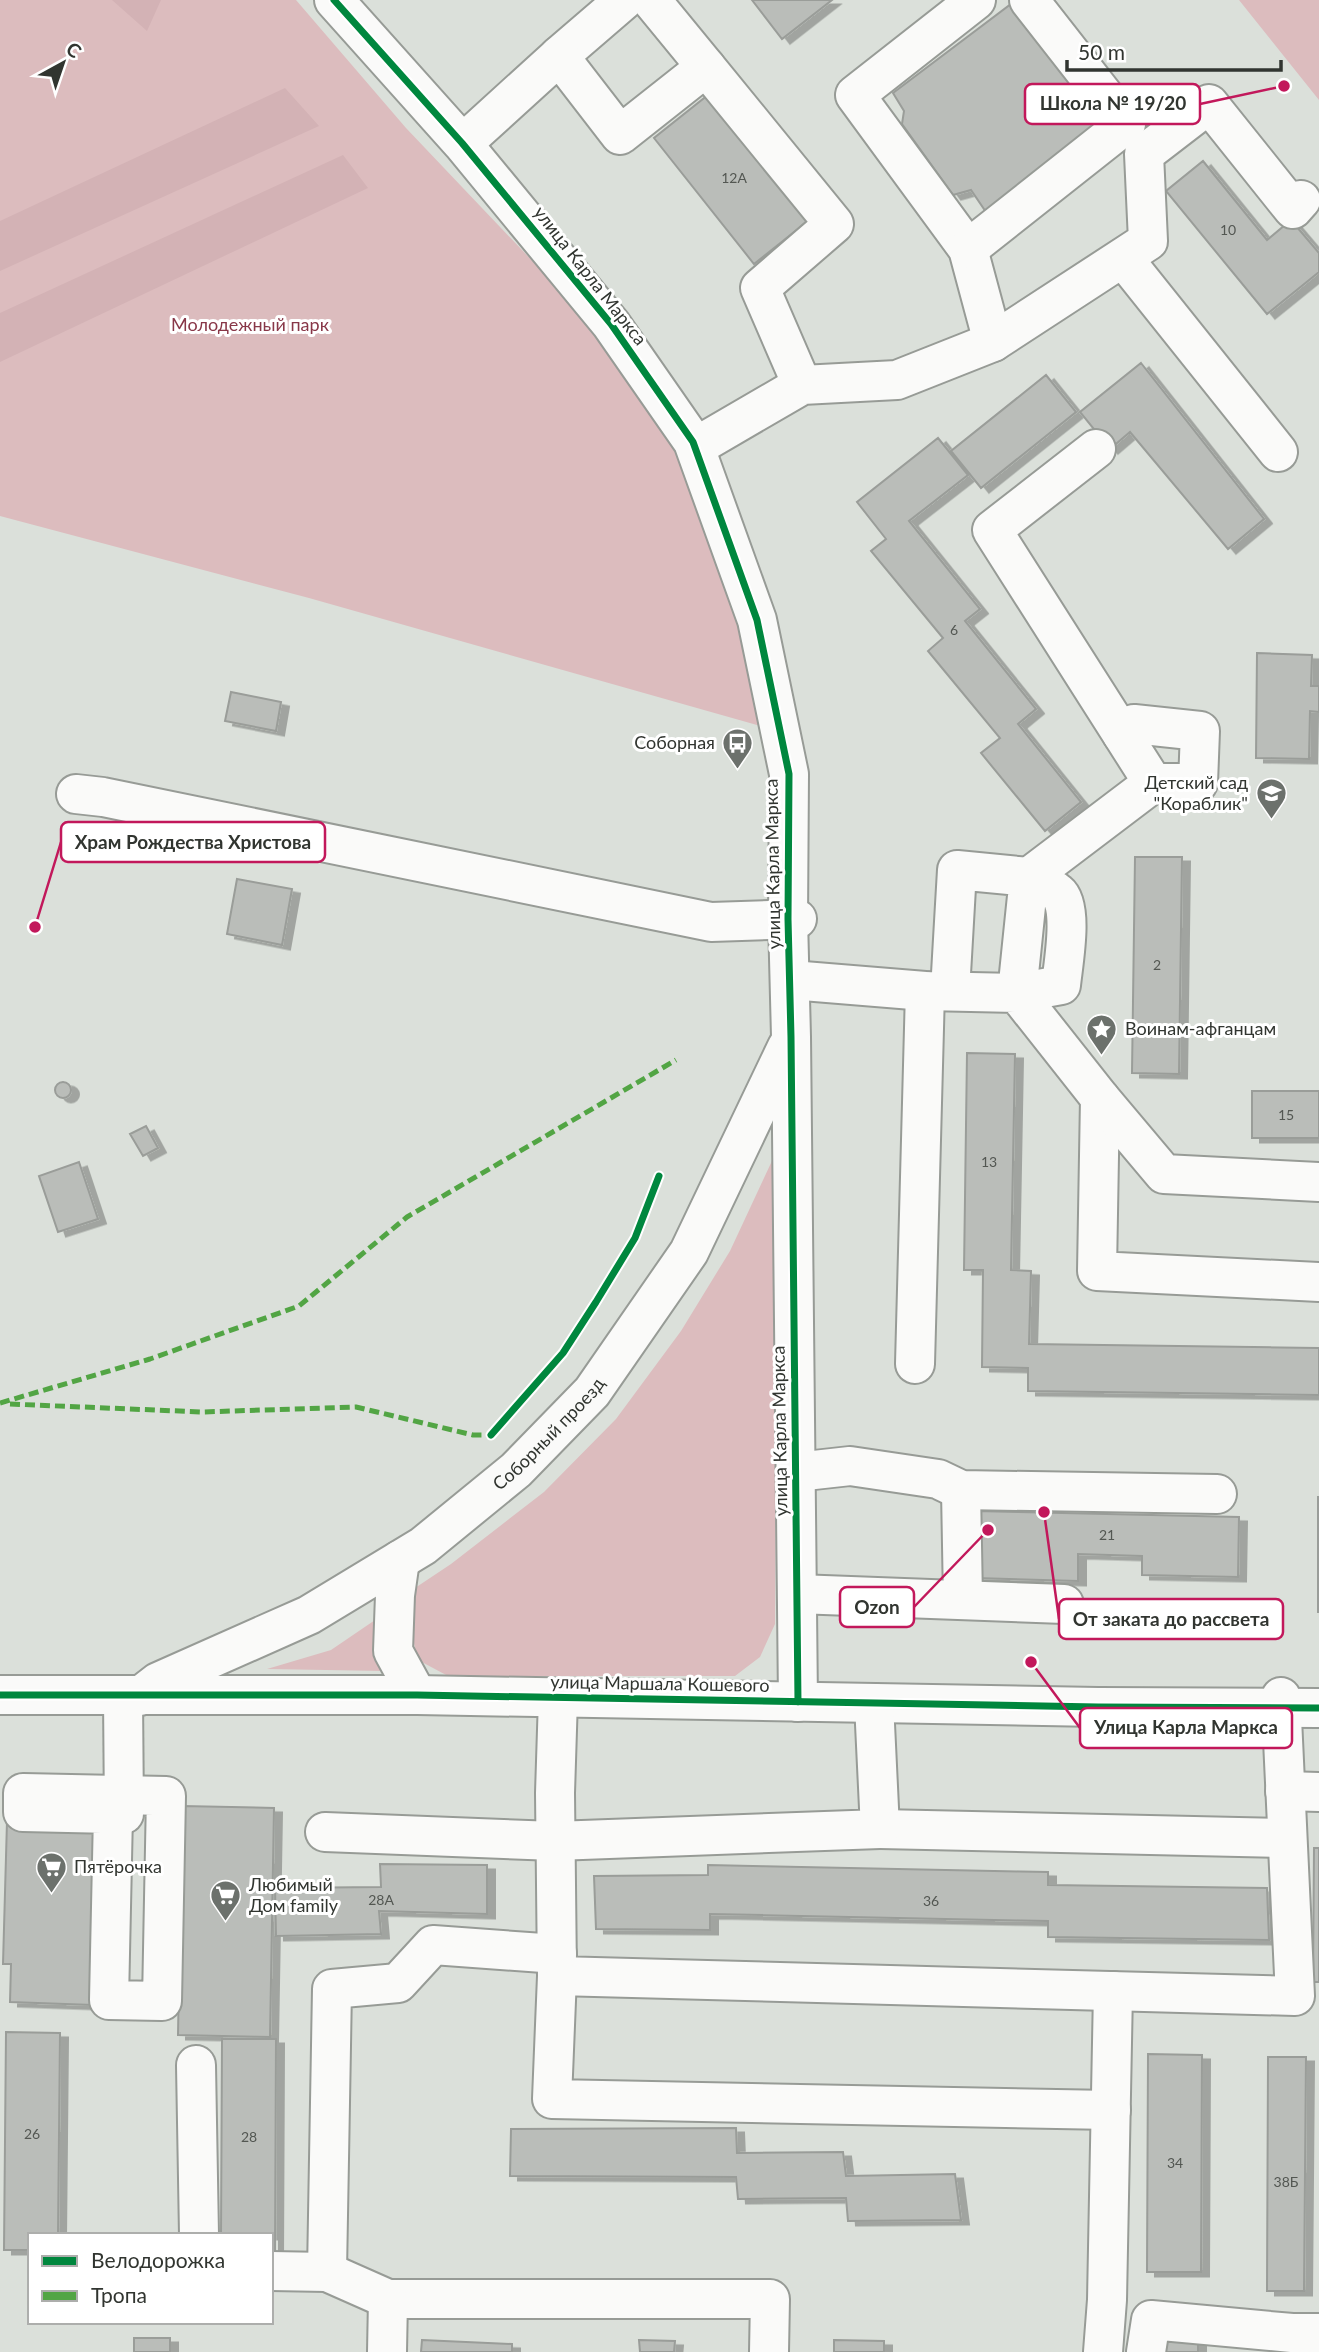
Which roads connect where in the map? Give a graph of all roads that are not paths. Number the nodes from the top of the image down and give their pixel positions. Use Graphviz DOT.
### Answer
graph roads {
  1 [pos="334,0"];
  2 [pos="351,0"];
  3 [pos="624,0"];
  4 [pos="652,0"];
  5 [pos="976,0"];
  6 [pos="1029,0"];
  7 [pos="559,56"];
  8 [pos="706,66"];
  9 [pos="471,136"];
  10 [pos="1301,200"];
  11 [pos="968,249"];
  12 [pos="1123,258"];
  13 [pos="993,342"];
  14 [pos="802,385"];
  15 [pos="704,442"];
  16 [pos="1097,449"];
  17 [pos="1278,452"];
  18 [pos="1122,734"];
  19 [pos="1153,783"];
  20 [pos="76,794"];
  21 [pos="1029,877"];
  22 [pos="793,919"];
  23 [pos="794,980"];
  24 [pos="1061,985"];
  25 [pos="937,991"];
  26 [pos="1017,993"];
  27 [pos="795,1031"];
  28 [pos="1054,1040"];
  29 [pos="1100,1098"];
  30 [pos="1319,1182"];
  31 [pos="1319,1282"];
  32 [pos="915,1364"];
  33 [pos="799,1472"];
  34 [pos="961,1490"];
  35 [pos="1217,1494"];
  36 [pos="400,1560"];
  37 [pos="800,1594"];
  38 [pos="962,1600"];
  39 [pos="1064,1604"];
  40 [pos="0,1681"];
  41 [pos="415,1690"];
  42 [pos="140,1692"];
  43 [pos="0,1695"];
  44 [pos="801,1697"];
  45 [pos="1319,1697"];
  46 [pos="558,1698"];
  47 [pos="1281,1702"];
  48 [pos="874,1703"];
  49 [pos="1319,1708"];
  50 [pos="1302,1791"];
  51 [pos="120,1808"];
  52 [pos="880,1829"];
  53 [pos="325,1832"];
  54 [pos="1287,1838"];
  55 [pos="555,1840"];
  56 [pos="557,1965"];
  57 [pos="1113,1991"];
  58 [pos="1307,1997"];
  59 [pos="197,2065"];
  60 [pos="1111,2110"];
  61 [pos="198,2233"];
  62 [pos="273,2272"];
  63 [pos="327,2272"];
  64 [pos="388,2299"];
  65 [pos="1319,2333"];
  66 [pos="387,2352"];
  67 [pos="769,2352"];
  68 [pos="1103,2352"];
  69 [pos="1146,2352"];
  1 -- 22 [label="street, улица Карла Маркса"];
  2 -- 9 [label="street"];
  3 -- 7 [label="street"];
  4 -- 8 [label="street"];
  5 -- 11 [label="street"];
  6 -- 11 [label="street"];
  7 -- 8 [label="street"];
  7 -- 9 [label="street"];
  8 -- 14 [label="street"];
  9 -- 15 [label="street"];
  10 -- 12 [label="street"];
  11 -- 13 [label="street"];
  12 -- 13 [label="street"];
  12 -- 17 [label="street"];
  13 -- 14 [label="street"];
  14 -- 15 [label="street"];
  15 -- 22 [label="street"];
  16 -- 18 [label="street"];
  18 -- 19 [label="street"];
  18 -- 19 [label="street"];
  19 -- 21 [label="street"];
  20 -- 22 [label="street"];
  21 -- 24 [label="street"];
  21 -- 25 [label="street"];
  21 -- 26 [label="street"];
  22 -- 23 [label="street, улица Карла Маркса"];
  23 -- 25 [label="street"];
  23 -- 27 [label="street, улица Карла Маркса"];
  24 -- 26 [label="street"];
  24 -- 28 [label="street"];
  25 -- 26 [label="street"];
  25 -- 32 [label="street"];
  26 -- 28 [label="street"];
  27 -- 33 [label="street, улица Карла Маркса"];
  27 -- 36 [label="street, Соборный проезд"];
  28 -- 29 [label="street"];
  29 -- 30 [label="street"];
  29 -- 31 [label="street"];
  33 -- 34 [label="street"];
  33 -- 37 [label="street, улица Карла Маркса"];
  34 -- 35 [label="street"];
  34 -- 38 [label="street"];
  36 -- 41 [label="street"];
  36 -- 42 [label="street, Соборный проезд"];
  37 -- 38 [label="street"];
  37 -- 44 [label="street, улица Карла Маркса"];
  38 -- 39 [label="street"];
  40 -- 42 [label="street"];
  41 -- 42 [label="street, улица Маршала Кошевого"];
  41 -- 44 [label="street"];
  41 -- 46 [label="street, улица Маршала Кошевого"];
  42 -- 43 [label="street, улица Маршала Кошевого"];
  42 -- 51 [label="street"];
  44 -- 46 [label="street, улица Маршала Кошевого"];
  44 -- 47 [label="street"];
  44 -- 48 [label="street, улица Маршала Кошевого"];
  45 -- 47 [label="street"];
  46 -- 55 [label="street"];
  47 -- 48 [label="street, улица Маршала Кошевого"];
  47 -- 49 [label="street, улица Маршала Кошевого"];
  47 -- 50 [label="street"];
  48 -- 52 [label="street"];
  50 -- 54 [label="street"];
  51 -- 51 [label="street"];
  52 -- 54 [label="street"];
  52 -- 55 [label="street"];
  53 -- 55 [label="street"];
  54 -- 58 [label="street"];
  55 -- 56 [label="street"];
  56 -- 57 [label="street"];
  56 -- 60 [label="street"];
  56 -- 63 [label="street"];
  57 -- 58 [label="street"];
  57 -- 60 [label="street"];
  59 -- 61 [label="street"];
  60 -- 68 [label="street"];
  62 -- 63 [label="street"];
  63 -- 64 [label="street"];
  64 -- 66 [label="street"];
  64 -- 67 [label="street"];
  65 -- 69 [label="street"];
}
